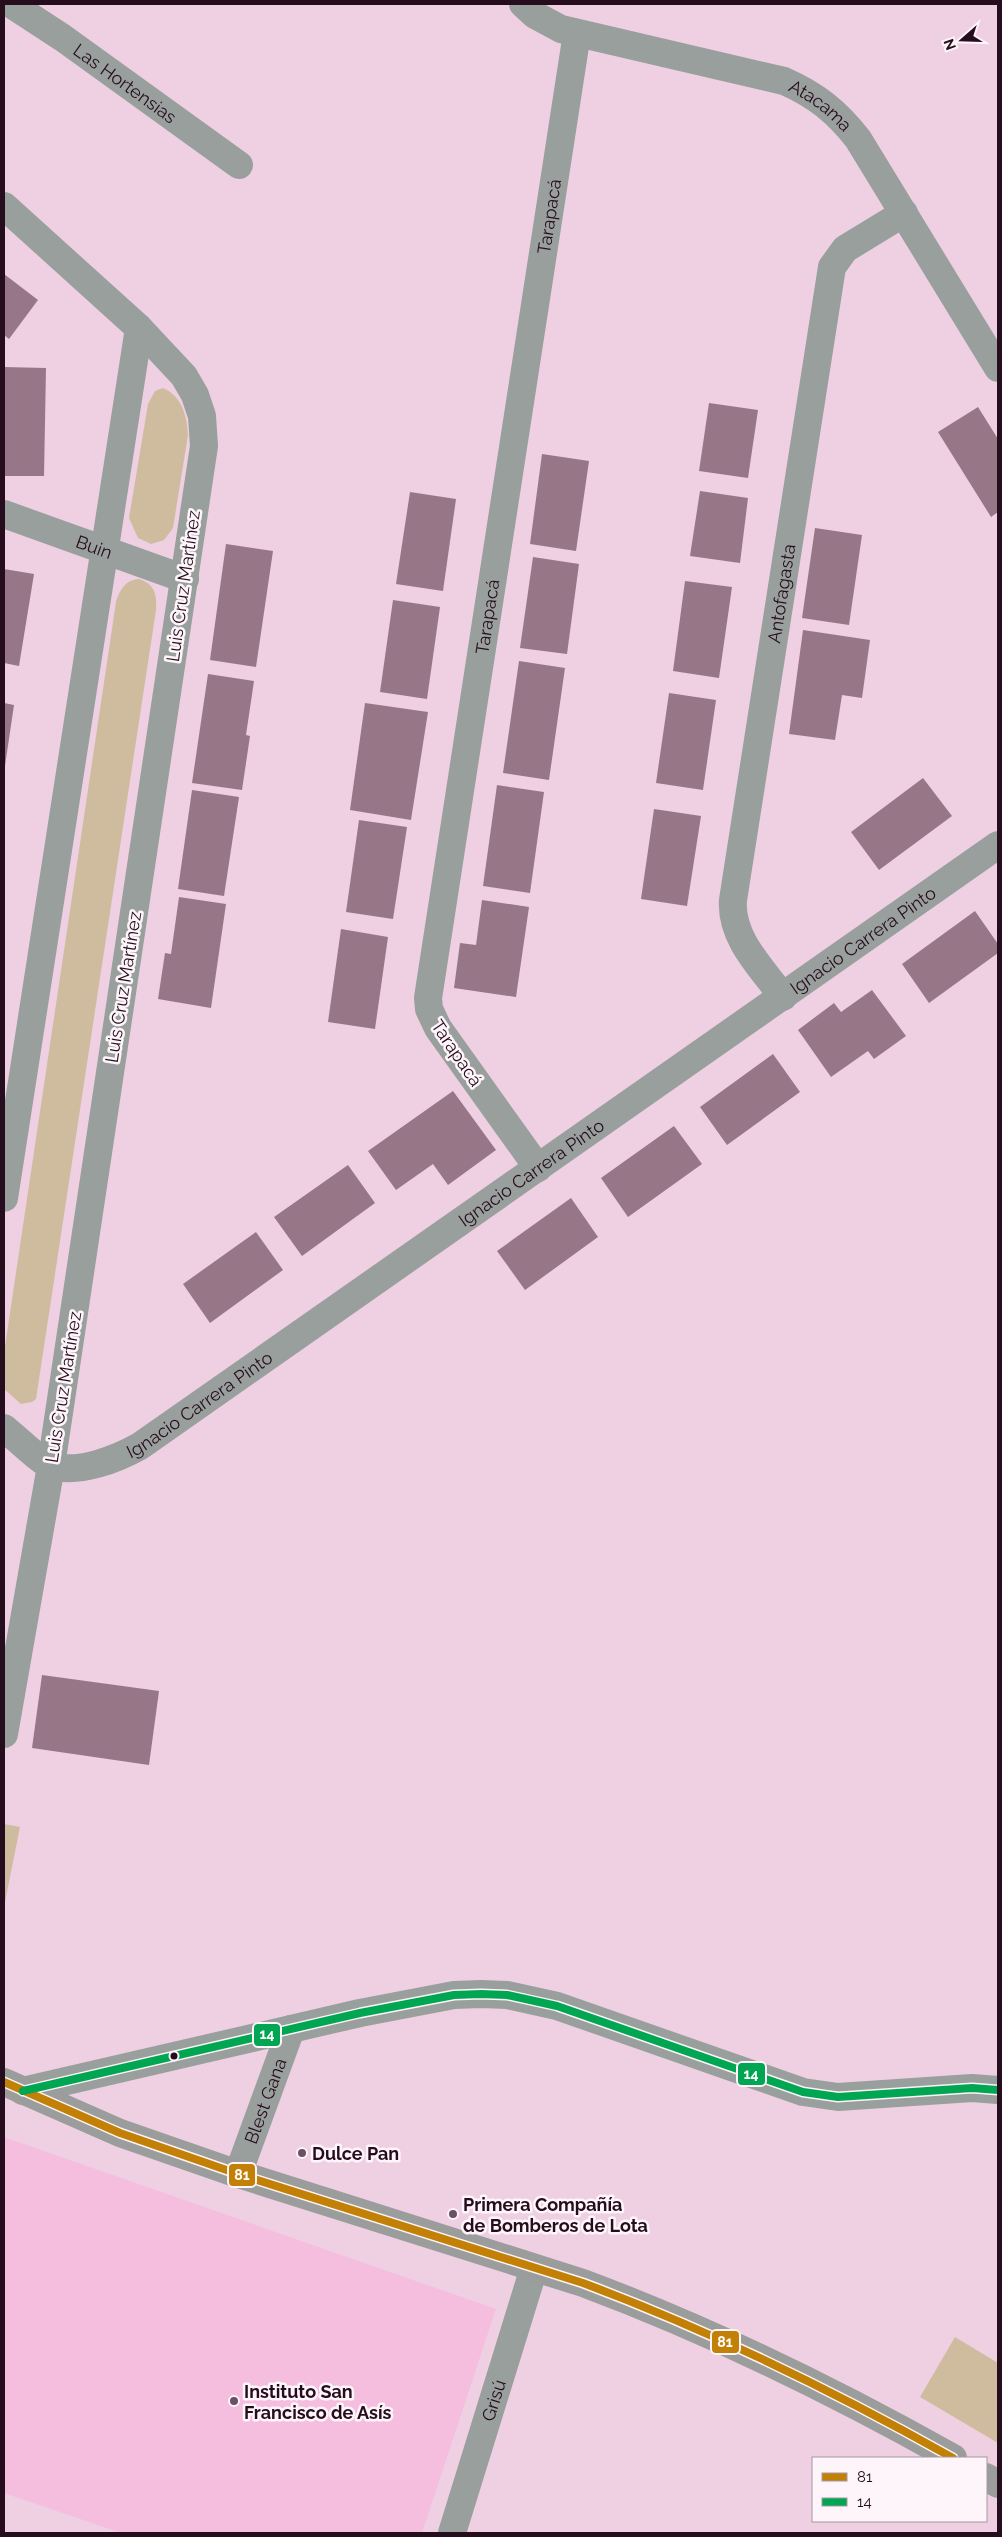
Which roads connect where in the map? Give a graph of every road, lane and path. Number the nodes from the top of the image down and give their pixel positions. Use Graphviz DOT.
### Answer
graph roads {
  1 [pos="11,4"];
  2 [pos="523,4"];
  3 [pos="577,33"];
  4 [pos="239,165"];
  5 [pos="4,206"];
  6 [pos="904,213"];
  7 [pos="139,328"];
  8 [pos="998,368"];
  9 [pos="4,514"];
  10 [pos="105,551"];
  11 [pos="185,579"];
  12 [pos="998,845"];
  13 [pos="782,997"];
  14 [pos="538,1168"];
  15 [pos="4,1198"];
  16 [pos="4,1428"];
  17 [pos="51,1466"];
  18 [pos="4,1734"];
  19 [pos="291,2029"];
  20 [pos="13,2087"];
  21 [pos="998,2090"];
  22 [pos="238,2174"];
  23 [pos="534,2268"];
  24 [pos="951,2457"];
  25 [pos="987,2478"];
  26 [pos="998,2484"];
  27 [pos="452,2533"];
  1 -- 4 [label="street, Las Hortensias"];
  2 -- 3 [label="street, Atacama"];
  3 -- 6 [label="street, Atacama"];
  3 -- 14 [label="street, Tarapacá"];
  5 -- 7 [label="street, Luis Cruz Martínez"];
  6 -- 8 [label="street, Atacama"];
  6 -- 13 [label="street, Antofagasta"];
  7 -- 10 [label="street"];
  7 -- 11 [label="street, Luis Cruz Martínez"];
  9 -- 10 [label="street, Buin"];
  10 -- 11 [label="street, Buin"];
  10 -- 15 [label="street"];
  11 -- 17 [label="street, Luis Cruz Martínez"];
  12 -- 13 [label="street, Ignacio Carrera Pinto"];
  13 -- 14 [label="street, Ignacio Carrera Pinto"];
  14 -- 17 [label="street, Ignacio Carrera Pinto"];
  16 -- 17 [label="street"];
  17 -- 18 [label="street, Luis Cruz Martínez"];
  19 -- 20 [label="street, Blest Gana"];
  19 -- 21 [label="street, Blest Gana"];
  19 -- 22 [label="street, Blest Gana"];
  20 -- 22 [label="main road"];
  22 -- 23 [label="main road"];
  23 -- 24 [label="main road"];
  23 -- 27 [label="street, Grisú"];
  25 -- 26 [label="main road"];
}
